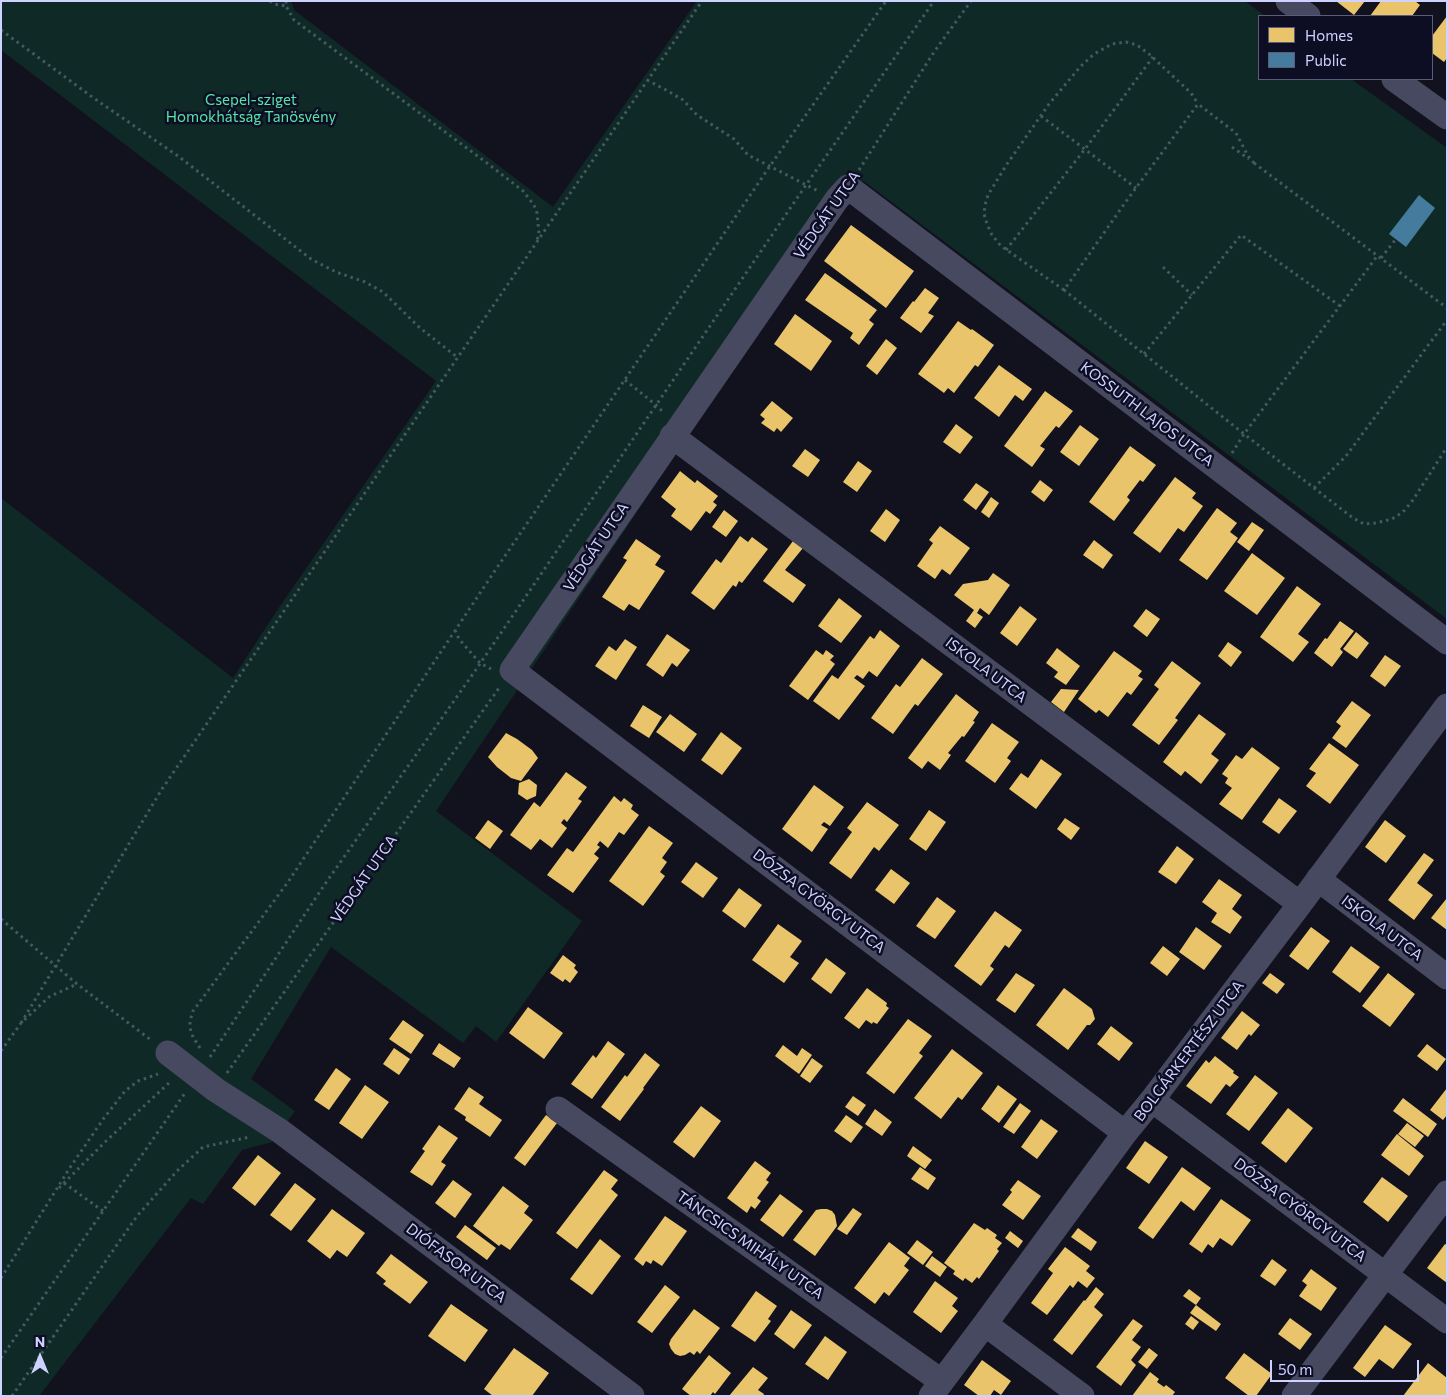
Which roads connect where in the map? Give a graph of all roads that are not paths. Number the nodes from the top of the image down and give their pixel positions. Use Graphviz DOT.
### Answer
graph roads {
  1 [pos="1288,1"];
  2 [pos="1307,15"];
  3 [pos="1395,80"];
  4 [pos="1447,117"];
  5 [pos="842,193"];
  6 [pos="672,436"];
  7 [pos="1447,642"];
  8 [pos="510,673"];
  9 [pos="1447,706"];
  10 [pos="1318,880"];
  11 [pos="1300,904"];
  12 [pos="1447,977"];
  13 [pos="168,1053"];
  14 [pos="1152,1100"];
  15 [pos="558,1109"];
  16 [pos="1125,1133"];
  17 [pos="1447,1193"];
  18 [pos="1386,1275"];
  19 [pos="1447,1321"];
  20 [pos="986,1324"];
  21 [pos="936,1388"];
  22 [pos="632,1396"];
  23 [pos="1082,1396"];
  24 [pos="1294,1396"];
  1 -- 2 [label="street"];
  3 -- 4 [label="street"];
  5 -- 6 [label="street, VÉDGÁT UTCA"];
  5 -- 7 [label="street, KOSSUTH LAJOS UTCA"];
  6 -- 8 [label="street, VÉDGÁT UTCA"];
  6 -- 11 [label="street, ISKOLA UTCA"];
  8 -- 16 [label="street, DÓZSA GYÖRGY UTCA"];
  9 -- 10 [label="street, BOLGÁRKERTÉSZ UTCA"];
  10 -- 11 [label="street, BOLGÁRKERTÉSZ UTCA"];
  10 -- 12 [label="street, ISKOLA UTCA"];
  11 -- 14 [label="street, BOLGÁRKERTÉSZ UTCA"];
  13 -- 22 [label="street, DIÓFASOR UTCA"];
  14 -- 16 [label="street, BOLGÁRKERTÉSZ UTCA"];
  14 -- 18 [label="street, DÓZSA GYÖRGY UTCA"];
  15 -- 21 [label="street, TÁNCSICS MIHÁLY UTCA"];
  16 -- 20 [label="street, BOLGÁRKERTÉSZ UTCA"];
  17 -- 18 [label="street"];
  18 -- 19 [label="street, DÓZSA GYÖRGY UTCA"];
  18 -- 24 [label="street"];
  20 -- 21 [label="street, BOLGÁRKERTÉSZ UTCA"];
  20 -- 23 [label="street"];
}
